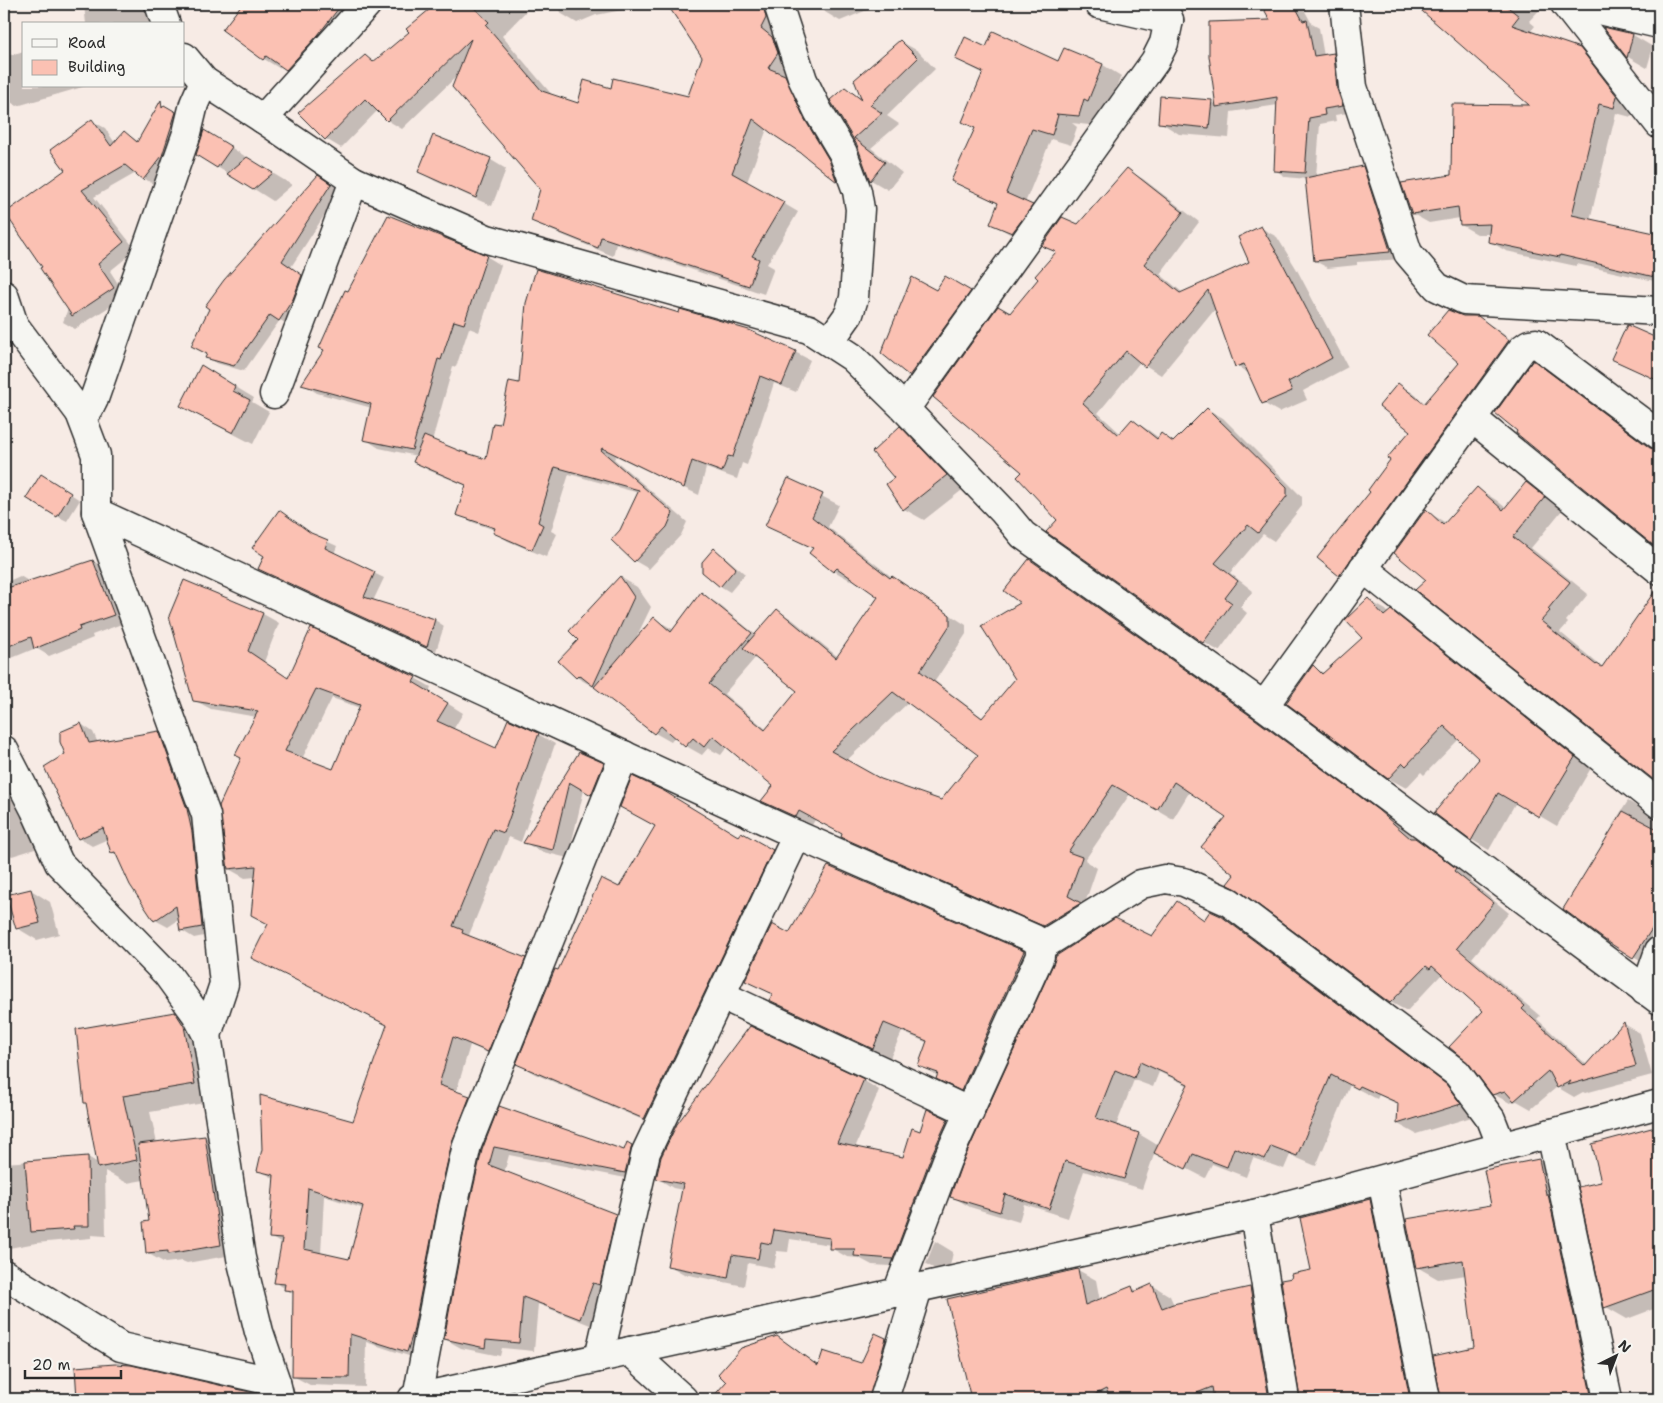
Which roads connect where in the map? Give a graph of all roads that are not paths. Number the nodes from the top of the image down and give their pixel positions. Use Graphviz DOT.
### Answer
graph roads {
  1 [pos="159,4"];
  2 [pos="367,4"];
  3 [pos="778,4"];
  4 [pos="1099,4"];
  5 [pos="1344,4"];
  6 [pos="1565,4"];
  7 [pos="1573,4"];
  8 [pos="1165,12"];
  9 [pos="165,22"];
  10 [pos="1659,24"];
  11 [pos="185,58"];
  12 [pos="204,82"];
  13 [pos="263,119"];
  14 [pos="1659,124"];
  15 [pos="354,182"];
  16 [pos="4,295"];
  17 [pos="1659,311"];
  18 [pos="830,341"];
  19 [pos="274,394"];
  20 [pos="905,409"];
  21 [pos="80,413"];
  22 [pos="1472,418"];
  23 [pos="1659,435"];
  24 [pos="96,512"];
  25 [pos="1363,568"];
  26 [pos="1659,570"];
  27 [pos="1264,706"];
  28 [pos="4,750"];
  29 [pos="624,755"];
  30 [pos="1659,804"];
  31 [pos="797,835"];
  32 [pos="1040,947"];
  33 [pos="1659,951"];
  34 [pos="721,995"];
  35 [pos="1652,996"];
  36 [pos="207,1035"];
  37 [pos="1659,1104"];
  38 [pos="970,1112"];
  39 [pos="1551,1133"];
  40 [pos="1502,1147"];
  41 [pos="1382,1180"];
  42 [pos="1254,1214"];
  43 [pos="4,1274"];
  44 [pos="907,1291"];
  45 [pos="630,1351"];
  46 [pos="599,1358"];
  47 [pos="278,1391"];
  48 [pos="414,1399"];
  49 [pos="683,1399"];
  50 [pos="884,1399"];
  51 [pos="1285,1399"];
  52 [pos="1426,1399"];
  53 [pos="1608,1399"];
  1 -- 9 [label="street"];
  2 -- 13 [label="street"];
  3 -- 18 [label="street"];
  4 -- 8 [label="street"];
  5 -- 17 [label="street"];
  6 -- 14 [label="street"];
  7 -- 10 [label="street"];
  8 -- 20 [label="street"];
  11 -- 12 [label="street"];
  12 -- 13 [label="street"];
  12 -- 21 [label="street"];
  13 -- 15 [label="street"];
  15 -- 18 [label="street"];
  15 -- 19 [label="street"];
  16 -- 21 [label="street"];
  18 -- 20 [label="street"];
  20 -- 27 [label="street"];
  21 -- 24 [label="street"];
  22 -- 23 [label="street"];
  22 -- 25 [label="street"];
  22 -- 26 [label="street"];
  24 -- 29 [label="street"];
  24 -- 36 [label="street"];
  25 -- 27 [label="street"];
  25 -- 30 [label="street"];
  27 -- 35 [label="street"];
  28 -- 36 [label="street"];
  29 -- 31 [label="street"];
  29 -- 48 [label="street"];
  31 -- 32 [label="street"];
  31 -- 34 [label="street"];
  32 -- 38 [label="street"];
  32 -- 40 [label="street"];
  33 -- 35 [label="street"];
  34 -- 38 [label="street"];
  34 -- 46 [label="street"];
  36 -- 47 [label="street"];
  37 -- 39 [label="street"];
  38 -- 44 [label="street"];
  39 -- 40 [label="street"];
  39 -- 53 [label="street"];
  40 -- 41 [label="street"];
  41 -- 42 [label="street"];
  41 -- 52 [label="street"];
  42 -- 44 [label="street"];
  42 -- 51 [label="street"];
  43 -- 47 [label="street"];
  44 -- 45 [label="street"];
  44 -- 50 [label="street"];
  45 -- 46 [label="street"];
  45 -- 49 [label="street"];
  46 -- 48 [label="street"];
}
